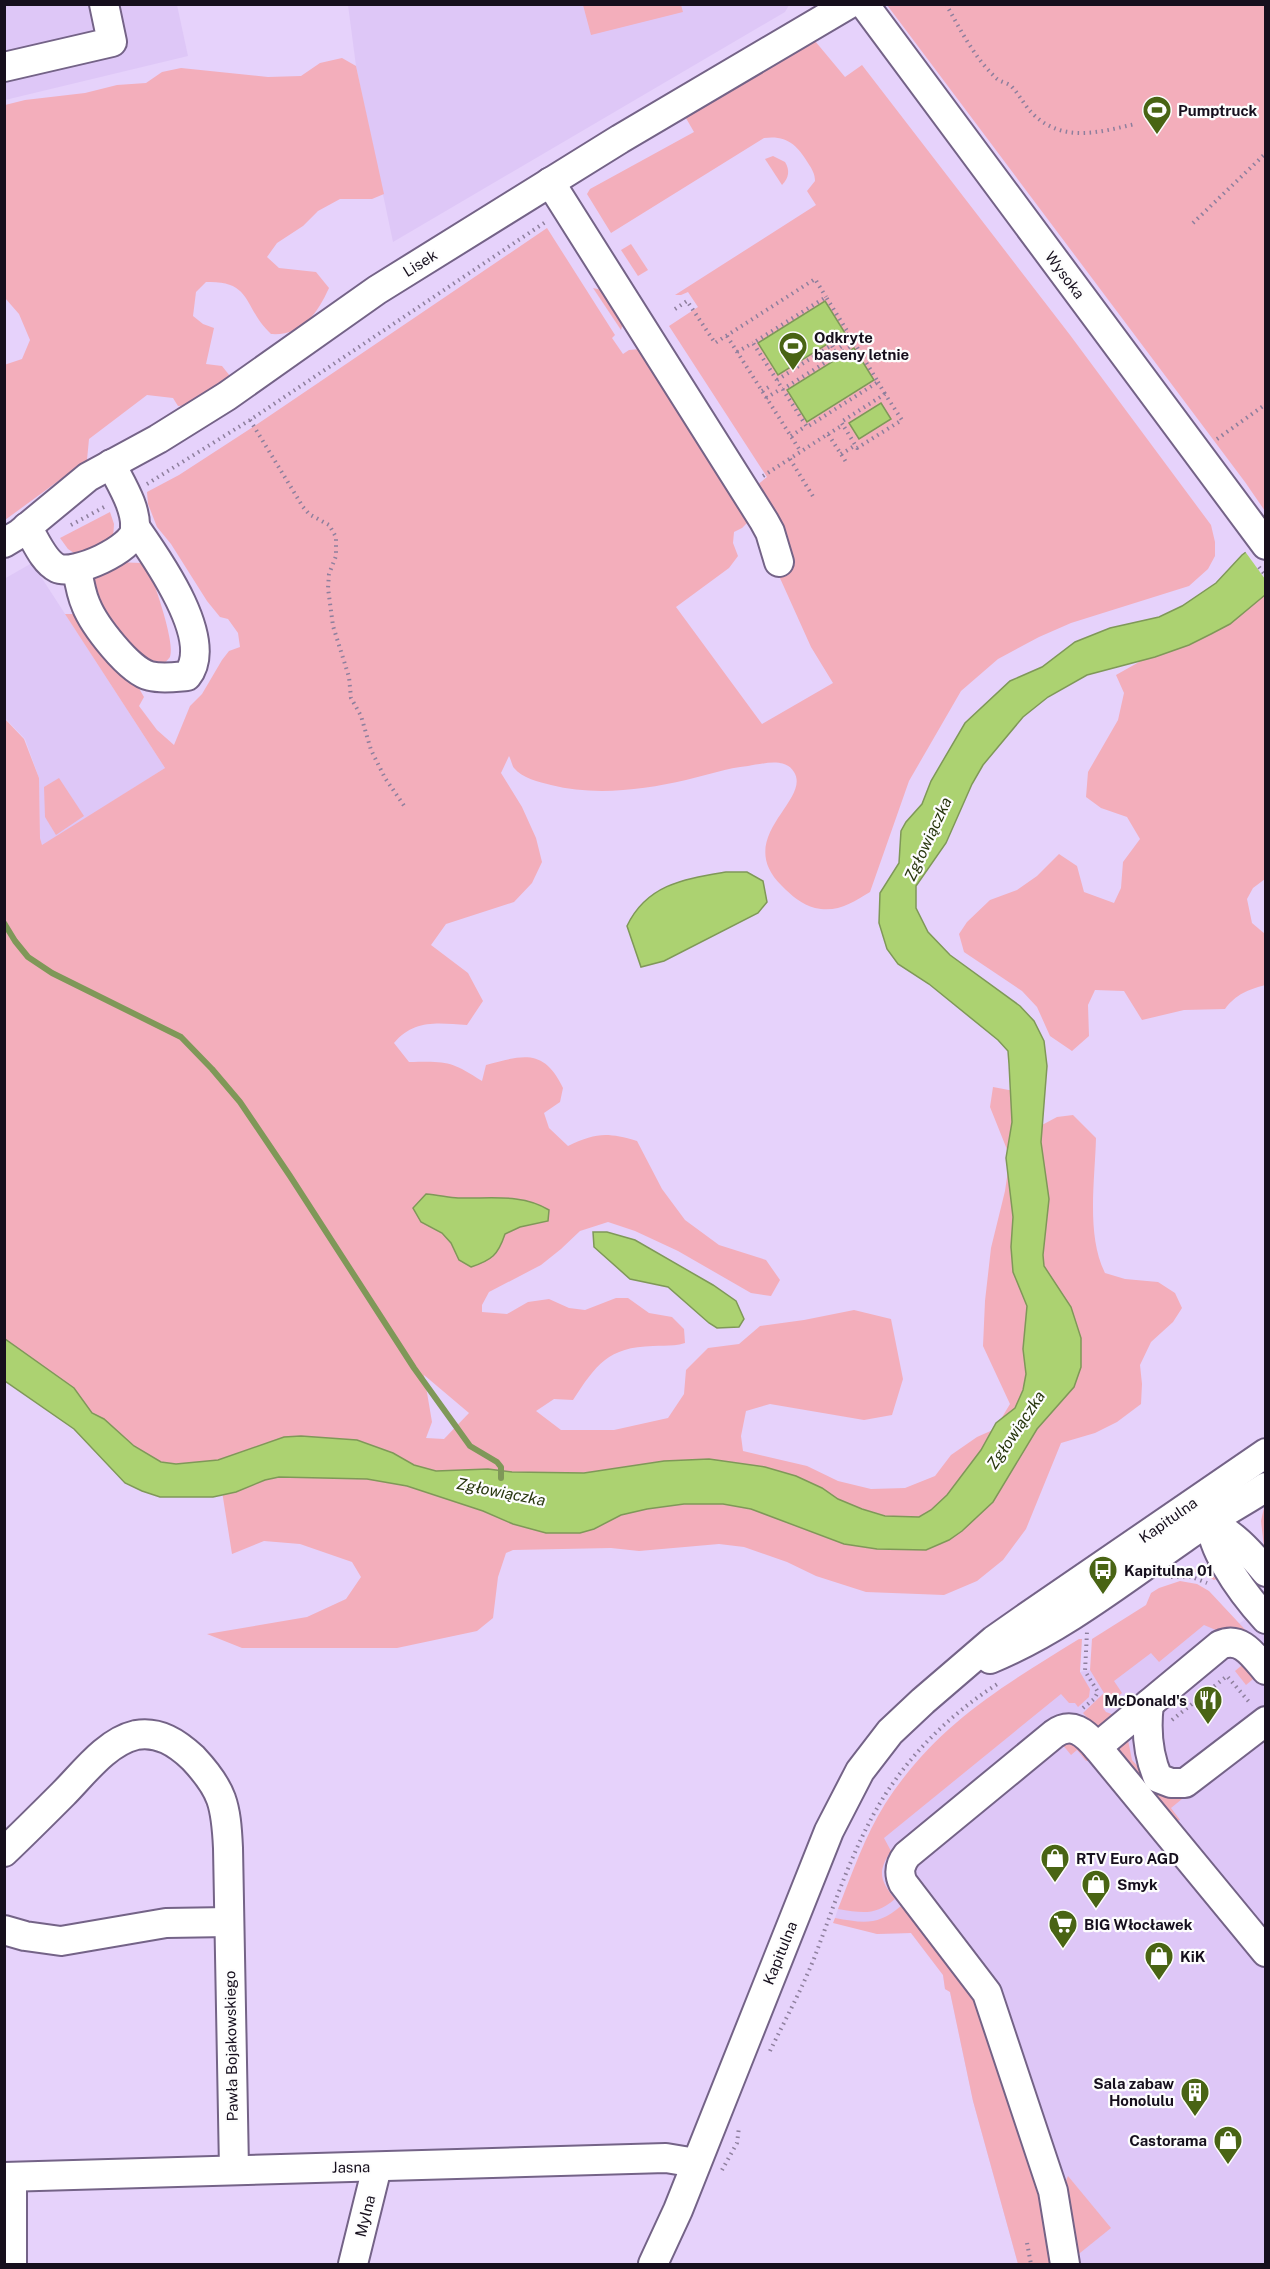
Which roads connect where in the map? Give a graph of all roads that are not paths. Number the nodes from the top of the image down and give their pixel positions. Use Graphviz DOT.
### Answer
graph roads {
  1 [pos="104,4"];
  2 [pos="849,4"];
  3 [pos="864,4"];
  4 [pos="4,67"];
  5 [pos="550,182"];
  6 [pos="111,464"];
  7 [pos="135,527"];
  8 [pos="32,535"];
  9 [pos="4,543"];
  10 [pos="1266,545"];
  11 [pos="779,562"];
  12 [pos="77,569"];
  13 [pos="1258,1458"];
  14 [pos="1259,1492"];
  15 [pos="1168,1520"];
  16 [pos="1211,1522"];
  17 [pos="1147,1565"];
  18 [pos="1260,1565"];
  19 [pos="1230,1573"];
  20 [pos="1266,1619"];
  21 [pos="1266,1670"];
  22 [pos="955,1674"];
  23 [pos="1141,1710"];
  24 [pos="1265,1721"];
  25 [pos="1088,1738"];
  26 [pos="4,1852"];
  27 [pos="229,1922"];
  28 [pos="4,1930"];
  29 [pos="1266,1952"];
  30 [pos="696,2163"];
  31 [pos="377,2167"];
  32 [pos="234,2169"];
  33 [pos="8,2177"];
  34 [pos="12,2265"];
  35 [pos="353,2265"];
  36 [pos="653,2265"];
  37 [pos="1065,2265"];
  1 -- 4 [label="street"];
  2 -- 5 [label="street, Lisek"];
  3 -- 10 [label="street, Wysoka"];
  5 -- 6 [label="street, Lisek"];
  5 -- 11 [label="street"];
  6 -- 7 [label="street"];
  6 -- 8 [label="street, Lisek"];
  7 -- 12 [label="street"];
  7 -- 12 [label="street"];
  8 -- 9 [label="street, Lisek"];
  8 -- 12 [label="street"];
  13 -- 15 [label="street, Kapitulna"];
  13 -- 16 [label="street"];
  14 -- 16 [label="street, Kapitulna"];
  14 -- 18 [label="street"];
  15 -- 16 [label="street"];
  15 -- 22 [label="street, Kapitulna"];
  16 -- 17 [label="street, Kapitulna"];
  16 -- 18 [label="street"];
  16 -- 19 [label="street"];
  17 -- 19 [label="street"];
  17 -- 22 [label="street, Kapitulna"];
  19 -- 20 [label="street"];
  21 -- 23 [label="street"];
  22 -- 30 [label="street, Kapitulna"];
  23 -- 24 [label="street"];
  23 -- 25 [label="street"];
  25 -- 29 [label="street"];
  25 -- 37 [label="street"];
  26 -- 27 [label="street, Pawła Bojakowskiego"];
  27 -- 28 [label="street"];
  27 -- 32 [label="street, Pawła Bojakowskiego"];
  30 -- 31 [label="street, Jasna"];
  30 -- 36 [label="street, Kapitulna"];
  31 -- 32 [label="street, Jasna"];
  31 -- 35 [label="street, Mylna"];
  32 -- 33 [label="street, Jasna"];
  33 -- 34 [label="street"];
}
